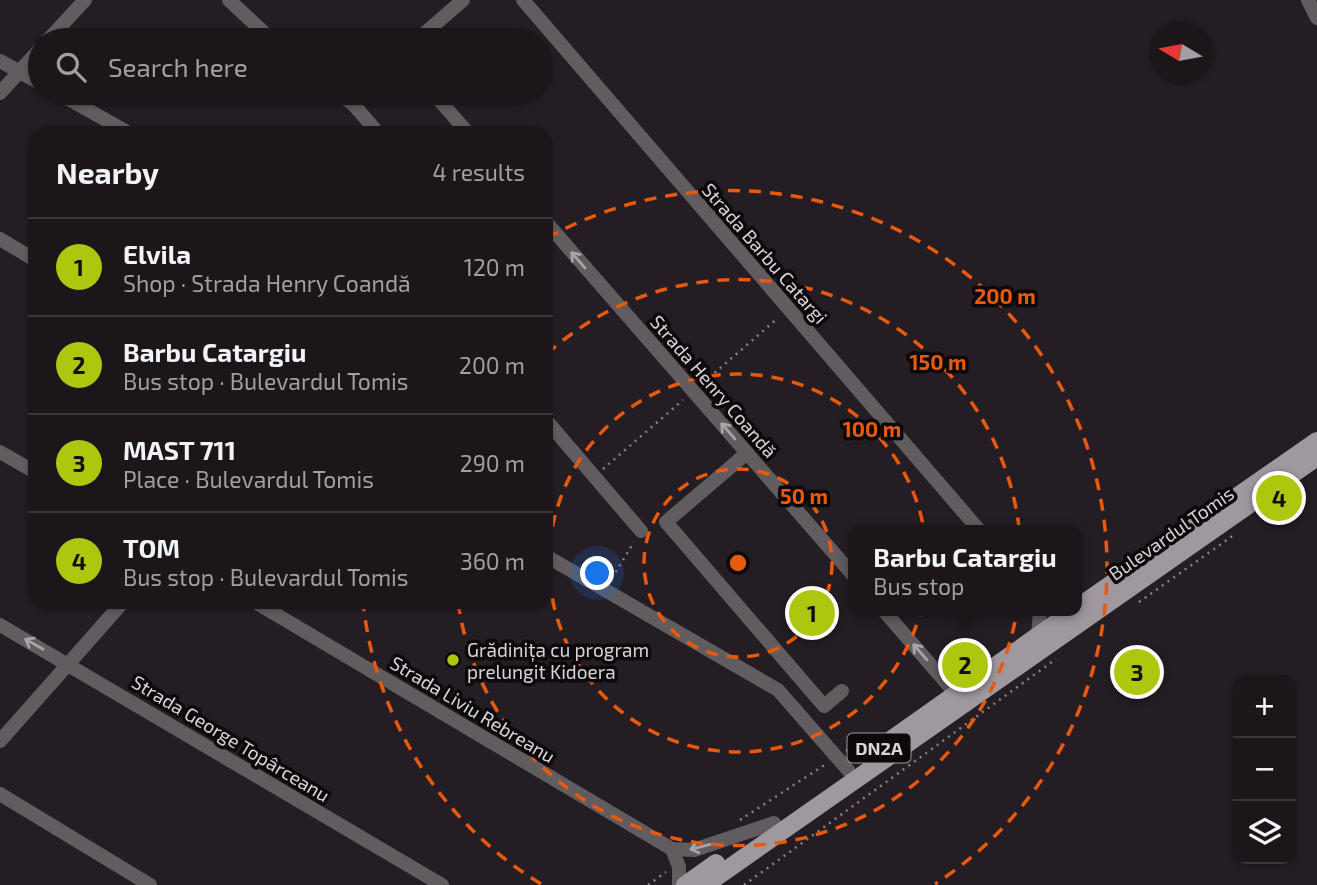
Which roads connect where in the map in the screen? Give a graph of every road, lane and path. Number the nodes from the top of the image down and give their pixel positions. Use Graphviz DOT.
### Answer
graph roads {
  1 [pos="85,0"];
  2 [pos="229,0"];
  3 [pos="463,0"];
  4 [pos="523,0"];
  5 [pos="1308,0"];
  6 [pos="1317,18"];
  7 [pos="59,28"];
  8 [pos="259,28"];
  9 [pos="432,28"];
  10 [pos="547,28"];
  11 [pos="553,35"];
  12 [pos="0,61"];
  13 [pos="28,62"];
  14 [pos="20,71"];
  15 [pos="28,76"];
  16 [pos="0,93"];
  17 [pos="79,105"];
  18 [pos="355,105"];
  19 [pos="444,105"];
  20 [pos="117,126"];
  21 [pos="372,126"];
  22 [pos="462,126"];
  23 [pos="553,230"];
  24 [pos="0,239"];
  25 [pos="28,256"];
  26 [pos="789,309"];
  27 [pos="693,391"];
  28 [pos="553,429"];
  29 [pos="1317,441"];
  30 [pos="0,452"];
  31 [pos="747,453"];
  32 [pos="1317,457"];
  33 [pos="28,468"];
  34 [pos="594,477"];
  35 [pos="975,525"];
  36 [pos="641,531"];
  37 [pos="553,560"];
  38 [pos="848,569"];
  39 [pos="605,590"];
  40 [pos="1082,607"];
  41 [pos="1082,608"];
  42 [pos="117,609"];
  43 [pos="267,609"];
  44 [pos="888,616"];
  45 [pos="1040,616"];
  46 [pos="1069,616"];
  47 [pos="1070,616"];
  48 [pos="0,625"];
  49 [pos="1038,635"];
  50 [pos="68,664"];
  51 [pos="1049,666"];
  52 [pos="842,691"];
  53 [pos="956,694"];
  54 [pos="0,741"];
  55 [pos="848,770"];
  56 [pos="0,794"];
  57 [pos="774,822"];
  58 [pos="672,849"];
  59 [pos="150,885"];
  60 [pos="442,885"];
  61 [pos="682,885"];
  62 [pos="705,885"];
  63 [pos="744,885"];
  1 -- 7 [label="street"];
  2 -- 8 [label="street"];
  3 -- 9 [label="street"];
  4 -- 10 [label="street, Strada Barbu Catargi"];
  5 -- 6 [label="street"];
  11 -- 26 [label="street, Strada Barbu Catargi"];
  12 -- 14 [label="street"];
  13 -- 14 [label="street"];
  14 -- 15 [label="street"];
  14 -- 16 [label="street"];
  17 -- 20 [label="street"];
  18 -- 21 [label="street"];
  19 -- 22 [label="street"];
  27 -- 23 [label="street, Strada Henry Coandă, one-way"];
  24 -- 25 [label="street"];
  26 -- 27 [label="path"];
  26 -- 35 [label="street, Strada Barbu Catargi"];
  31 -- 27 [label="street, Strada Henry Coandă, one-way"];
  27 -- 34 [label="path"];
  28 -- 34 [label="street"];
  29 -- 40 [label="main road, Bulevardul Tomis / DN2A"];
  30 -- 33 [label="street"];
  31 -- 38 [label="street, Strada Henry Coandă"];
  31 -- 52 [label="street"];
  32 -- 41 [label="main road, Bulevardul Tomis / DN2A"];
  34 -- 36 [label="street"];
  36 -- 39 [label="path"];
  37 -- 39 [label="street"];
  39 -- 55 [label="street"];
  42 -- 50 [label="street"];
  43 -- 58 [label="street, Strada Liviu Rebreanu"];
  53 -- 44 [label="street, one-way"];
  45 -- 49 [label="street"];
  46 -- 49 [label="main road, Bulevardul Tomis / DN2A"];
  47 -- 62 [label="main road, Bulevardul Tomis / DN2A"];
  50 -- 48 [label="street, Strada George Topârceanu, one-way"];
  49 -- 53 [label="main road, Bulevardul Tomis / DN2A"];
  50 -- 54 [label="street"];
  50 -- 60 [label="street, Strada George Topârceanu"];
  51 -- 63 [label="path"];
  53 -- 55 [label="main road, Bulevardul Tomis / DN2A"];
  55 -- 57 [label="main road, Bulevardul Tomis / DN2A"];
  56 -- 59 [label="street"];
  57 -- 58 [label="street, one-way"];
  57 -- 61 [label="main road, Bulevardul Tomis / DN2A"];
  58 -- 61 [label="street"];
}
